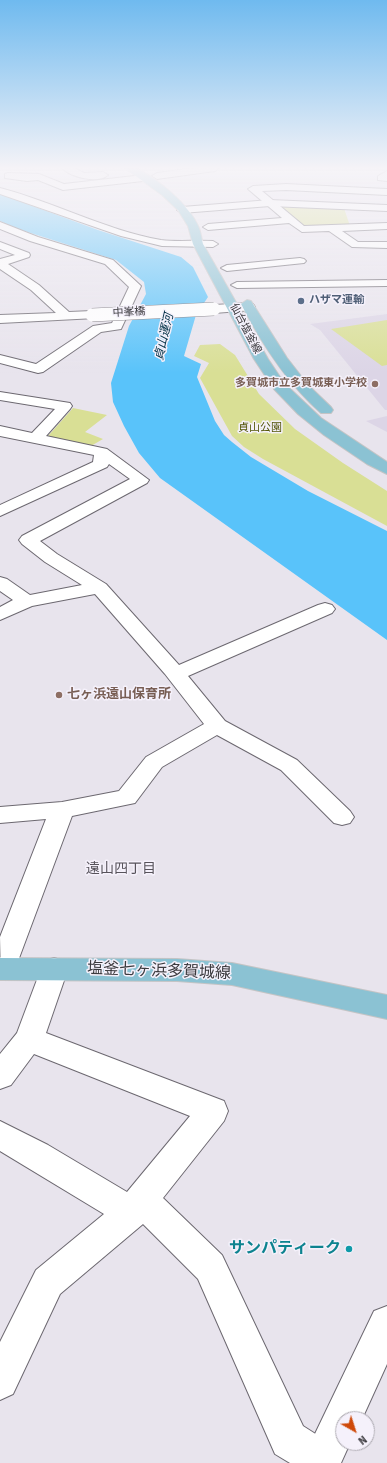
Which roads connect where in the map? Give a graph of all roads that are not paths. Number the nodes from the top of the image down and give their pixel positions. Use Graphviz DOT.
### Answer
graph roads {
  1 [pos="27,236"];
  2 [pos="134,236"];
  3 [pos="196,236"];
  4 [pos="211,236"];
  5 [pos="310,236"];
  6 [pos="342,236"];
  7 [pos="313,239"];
  8 [pos="198,244"];
  9 [pos="213,244"];
  10 [pos="0,245"];
  11 [pos="387,245"];
  12 [pos="223,260"];
  13 [pos="300,261"];
  14 [pos="0,263"];
  15 [pos="354,268"];
  16 [pos="360,283"];
  17 [pos="387,283"];
  18 [pos="237,285"];
  19 [pos="249,307"];
  20 [pos="234,308"];
  21 [pos="66,316"];
  22 [pos="0,319"];
  23 [pos="0,359"];
  24 [pos="0,396"];
  25 [pos="336,418"];
  26 [pos="6,436"];
  27 [pos="36,438"];
  28 [pos="102,452"];
  29 [pos="387,469"];
  30 [pos="0,510"];
  31 [pos="0,583"];
  32 [pos="99,588"];
  33 [pos="27,601"];
  34 [pos="325,609"];
  35 [pos="0,614"];
  36 [pos="175,674"];
  37 [pos="217,726"];
  38 [pos="62,810"];
  39 [pos="0,815"];
  40 [pos="342,817"];
  41 [pos="0,969"];
  42 [pos="54,969"];
  43 [pos="387,1007"];
  44 [pos="29,1039"];
  45 [pos="0,1076"];
  46 [pos="0,1135"];
  47 [pos="137,1207"];
  48 [pos="384,1338"];
  49 [pos="0,1381"];
  50 [pos="322,1462"];
  1 -- 23 [label="street"];
  2 -- 8 [label="street"];
  3 -- 8 [label="main road, 仙台塩釜線"];
  4 -- 9 [label="main road, 仙台塩釜線"];
  5 -- 7 [label="street"];
  6 -- 11 [label="street"];
  8 -- 9 [label="street"];
  8 -- 20 [label="main road, 仙台塩釜線"];
  9 -- 12 [label="main road, 仙台塩釜線"];
  10 -- 14 [label="street"];
  12 -- 13 [label="street"];
  12 -- 18 [label="main road, 仙台塩釜線"];
  14 -- 21 [label="street"];
  15 -- 16 [label="street"];
  16 -- 17 [label="street"];
  16 -- 18 [label="street"];
  18 -- 19 [label="main road, 仙台塩釜線"];
  19 -- 20 [label="street, 中峯橋"];
  19 -- 25 [label="main road, 仙台塩釜線"];
  20 -- 21 [label="street, 中峯橋, bridge"];
  20 -- 29 [label="main road, 仙台塩釜線"];
  21 -- 22 [label="street, 中峯橋"];
  24 -- 27 [label="street"];
  26 -- 27 [label="street"];
  27 -- 28 [label="street"];
  28 -- 30 [label="street"];
  28 -- 32 [label="street"];
  31 -- 33 [label="street"];
  32 -- 33 [label="street"];
  32 -- 36 [label="street"];
  33 -- 35 [label="street"];
  34 -- 36 [label="street"];
  36 -- 37 [label="street"];
  37 -- 38 [label="street"];
  37 -- 40 [label="street"];
  38 -- 39 [label="street"];
  38 -- 41 [label="street"];
  41 -- 42 [label="main road, 塩釜七ヶ浜多賀城線"];
  42 -- 43 [label="main road, 塩釜七ヶ浜多賀城線"];
  42 -- 44 [label="street"];
  44 -- 45 [label="street"];
  44 -- 47 [label="street"];
  46 -- 47 [label="street"];
  47 -- 49 [label="street"];
  47 -- 50 [label="street"];
  48 -- 50 [label="street"];
}
